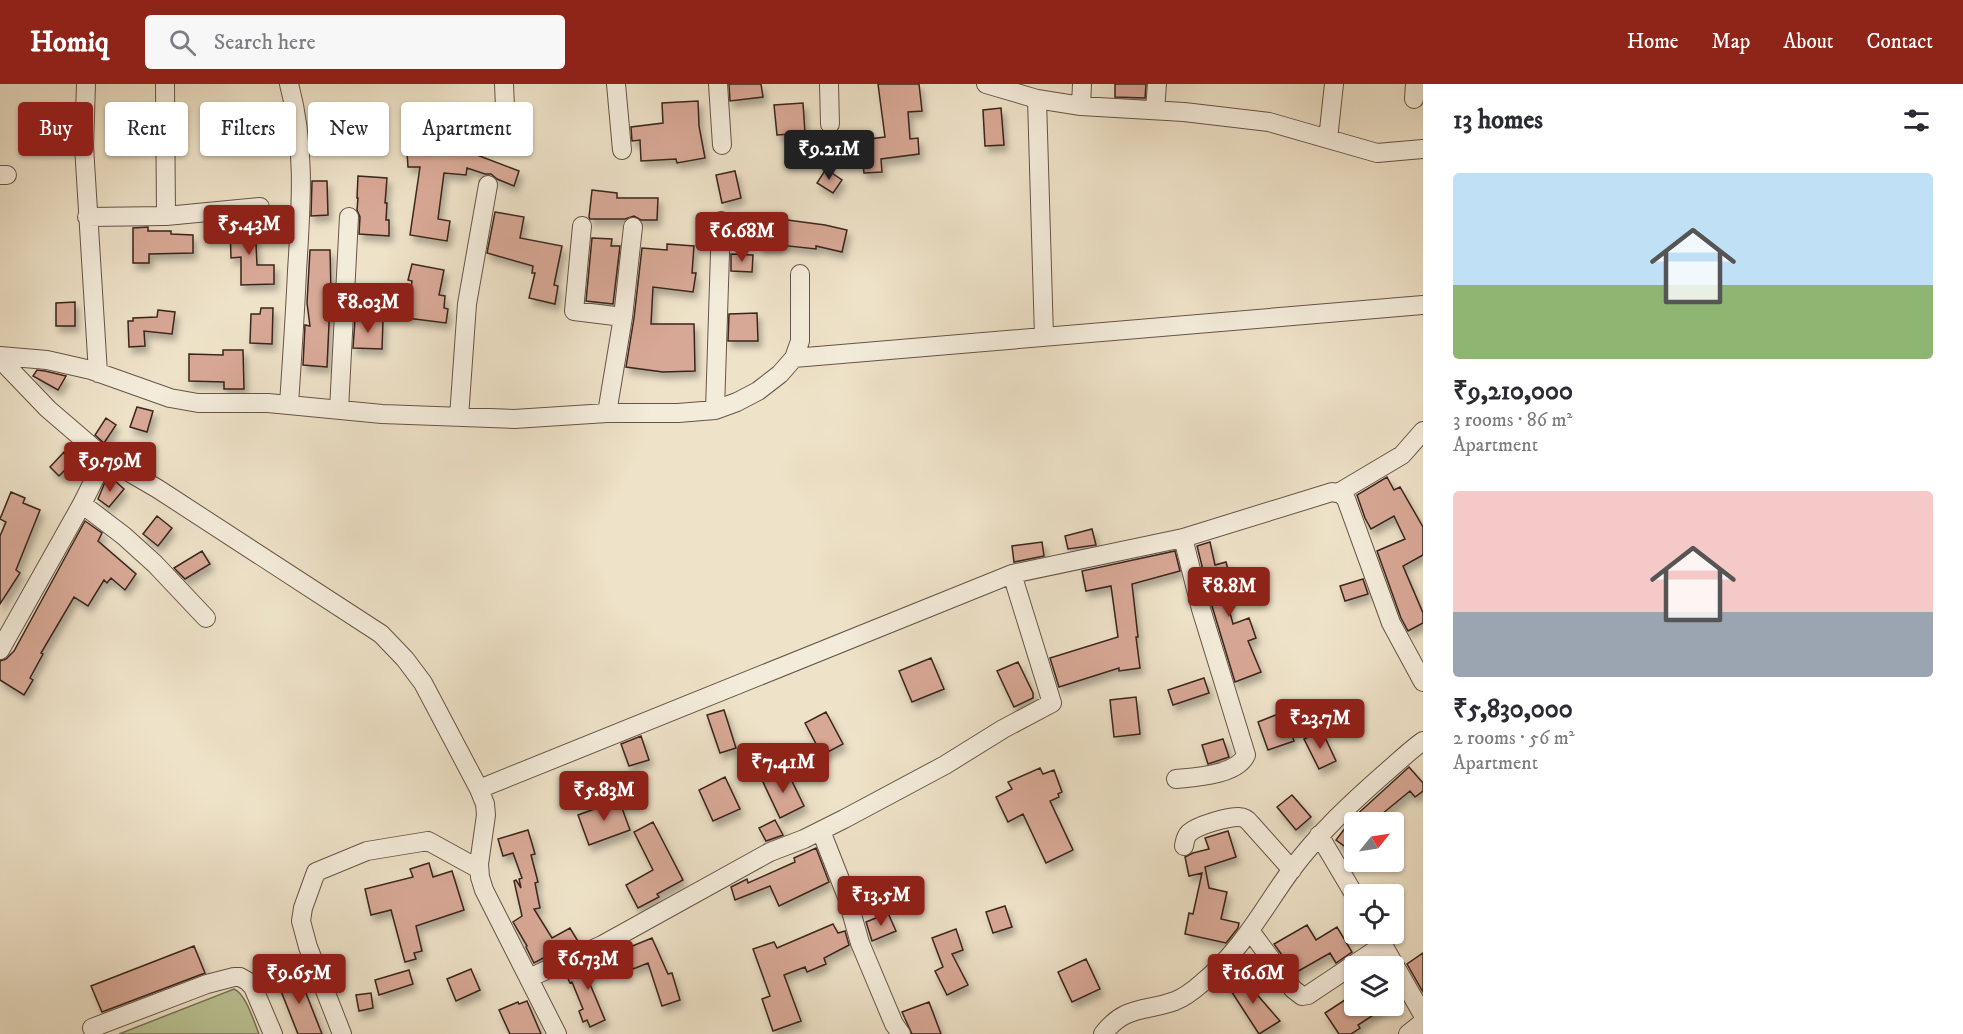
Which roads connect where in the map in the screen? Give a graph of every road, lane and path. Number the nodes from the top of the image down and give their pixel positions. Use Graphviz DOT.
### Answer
graph roads {
  1 [pos="86,84"];
  2 [pos="165,84"];
  3 [pos="289,84"];
  4 [pos="504,84"];
  5 [pos="616,84"];
  6 [pos="718,84"];
  7 [pos="829,84"];
  8 [pos="986,84"];
  9 [pos="1082,84"];
  10 [pos="1157,84"];
  11 [pos="1334,84"];
  12 [pos="1042,94"];
  13 [pos="505,102"];
  14 [pos="1081,105"];
  15 [pos="1155,110"];
  16 [pos="830,124"];
  17 [pos="1328,139"];
  18 [pos="722,146"];
  19 [pos="1423,149"];
  20 [pos="621,150"];
  21 [pos="488,185"];
  22 [pos="260,207"];
  23 [pos="166,216"];
  24 [pos="87,217"];
  25 [pos="349,217"];
  26 [pos="721,221"];
  27 [pos="582,226"];
  28 [pos="633,227"];
  29 [pos="800,274"];
  30 [pos="1423,305"];
  31 [pos="622,317"];
  32 [pos="1044,337"];
  33 [pos="0,358"];
  34 [pos="794,358"];
  35 [pos="99,373"];
  36 [pos="289,404"];
  37 [pos="339,410"];
  38 [pos="715,410"];
  39 [pos="607,413"];
  40 [pos="459,417"];
  41 [pos="1423,431"];
  42 [pos="105,458"];
  43 [pos="1338,493"];
  44 [pos="81,504"];
  45 [pos="1183,538"];
  46 [pos="1012,574"];
  47 [pos="206,618"];
  48 [pos="0,650"];
  49 [pos="1423,682"];
  50 [pos="1423,741"];
  51 [pos="1176,779"];
  52 [pos="479,789"];
  53 [pos="821,831"];
  54 [pos="1318,835"];
  55 [pos="1184,846"];
  56 [pos="479,869"];
  57 [pos="1292,870"];
  58 [pos="1348,884"];
  59 [pos="1251,932"];
  60 [pos="1374,944"];
  61 [pos="1383,944"];
  62 [pos="529,978"];
  63 [pos="1423,1015"];
  64 [pos="1423,1022"];
  65 [pos="92,1028"];
  66 [pos="273,1034"];
  67 [pos="342,1034"];
  68 [pos="557,1034"];
  69 [pos="901,1034"];
  70 [pos="1103,1034"];
  71 [pos="1408,1034"];
  1 -- 24 [label="street"];
  2 -- 23 [label="street"];
  3 -- 36 [label="street"];
  4 -- 13 [label="street"];
  5 -- 20 [label="street"];
  6 -- 18 [label="street"];
  7 -- 16 [label="street"];
  8 -- 12 [label="street"];
  9 -- 14 [label="street"];
  10 -- 15 [label="street"];
  11 -- 17 [label="street"];
  12 -- 14 [label="street"];
  12 -- 32 [label="street"];
  14 -- 15 [label="street"];
  15 -- 17 [label="street"];
  17 -- 19 [label="street"];
  21 -- 40 [label="street"];
  22 -- 23 [label="street"];
  23 -- 24 [label="street"];
  24 -- 35 [label="street"];
  25 -- 37 [label="street"];
  26 -- 38 [label="street"];
  27 -- 31 [label="street"];
  28 -- 31 [label="street"];
  29 -- 34 [label="street"];
  30 -- 32 [label="street"];
  31 -- 39 [label="street"];
  32 -- 34 [label="street"];
  33 -- 35 [label="street"];
  33 -- 42 [label="street"];
  34 -- 38 [label="street"];
  35 -- 36 [label="street"];
  36 -- 37 [label="street"];
  37 -- 40 [label="street"];
  38 -- 39 [label="street"];
  39 -- 40 [label="street"];
  41 -- 43 [label="street"];
  42 -- 44 [label="street"];
  42 -- 52 [label="street"];
  43 -- 45 [label="street"];
  43 -- 49 [label="street"];
  44 -- 47 [label="street"];
  44 -- 48 [label="street"];
  45 -- 46 [label="street"];
  45 -- 51 [label="street"];
  46 -- 52 [label="street"];
  46 -- 53 [label="street"];
  50 -- 54 [label="street"];
  52 -- 56 [label="street"];
  53 -- 62 [label="street"];
  53 -- 69 [label="street"];
  54 -- 57 [label="street"];
  54 -- 58 [label="street"];
  55 -- 57 [label="street"];
  56 -- 62 [label="street"];
  56 -- 67 [label="street"];
  57 -- 59 [label="street"];
  59 -- 60 [label="street"];
  59 -- 70 [label="street"];
  61 -- 63 [label="street"];
  62 -- 68 [label="street"];
  64 -- 71 [label="street"];
  65 -- 66 [label="street"];
}
